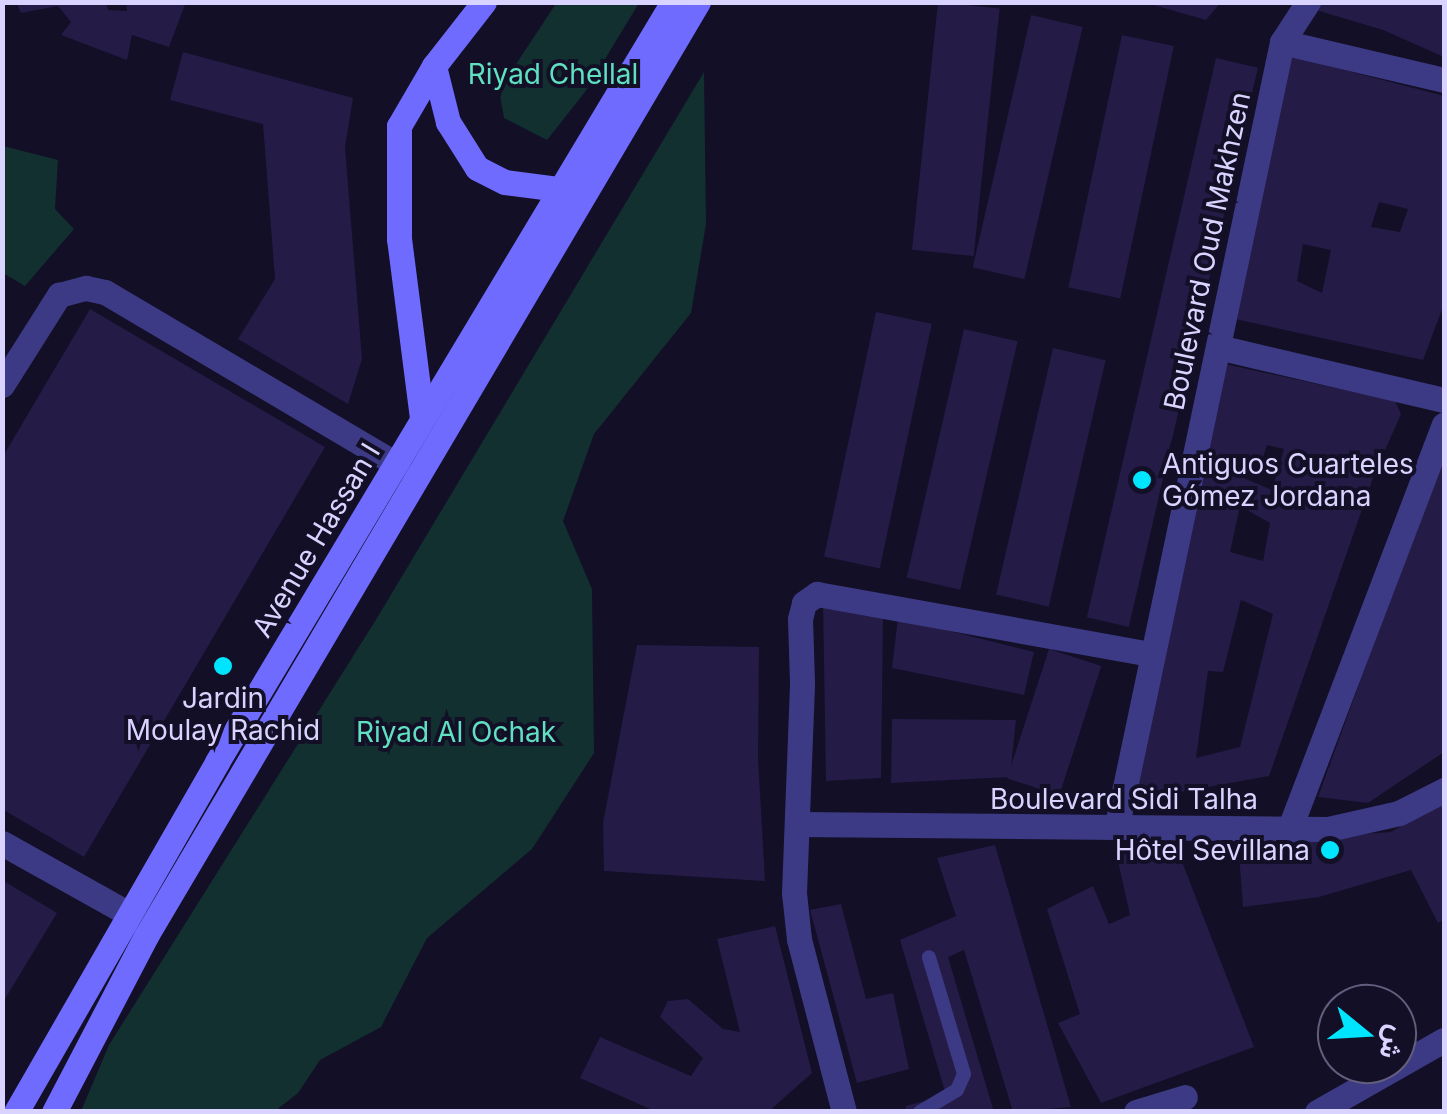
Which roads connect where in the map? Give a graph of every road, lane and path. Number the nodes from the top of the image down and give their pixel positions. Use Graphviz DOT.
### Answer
graph roads {
  1 [pos="484,2"];
  2 [pos="673,2"];
  3 [pos="698,2"];
  4 [pos="1308,2"];
  5 [pos="1282,42"];
  6 [pos="434,66"];
  7 [pos="1444,80"];
  8 [pos="558,190"];
  9 [pos="1218,348"];
  10 [pos="2,385"];
  11 [pos="1444,400"];
  12 [pos="422,418"];
  13 [pos="1444,425"];
  14 [pos="397,465"];
  15 [pos="1152,654"];
  16 [pos="1444,790"];
  17 [pos="797,824"];
  18 [pos="1116,824"];
  19 [pos="1289,830"];
  20 [pos="2,843"];
  21 [pos="130,914"];
  22 [pos="930,957"];
  23 [pos="1444,1040"];
  24 [pos="1185,1097"];
  25 [pos="16,1112"];
  26 [pos="54,1112"];
  27 [pos="844,1112"];
  28 [pos="920,1112"];
  29 [pos="1136,1112"];
  30 [pos="1317,1112"];
  1 -- 6 [label="main road"];
  2 -- 8 [label="main road, Avenue Hassan I"];
  3 -- 26 [label="main road, Avenue Hassan I"];
  4 -- 5 [label="street"];
  5 -- 7 [label="street"];
  5 -- 9 [label="street, Boulevard Oud Makhzen"];
  6 -- 8 [label="main road"];
  6 -- 12 [label="main road"];
  8 -- 12 [label="main road, Avenue Hassan I"];
  9 -- 11 [label="street"];
  9 -- 15 [label="street, Boulevard Oud Makhzen"];
  10 -- 14 [label="street"];
  12 -- 14 [label="main road, Avenue Hassan I"];
  13 -- 19 [label="street"];
  14 -- 21 [label="main road, Avenue Hassan I"];
  15 -- 17 [label="street"];
  15 -- 18 [label="street, Boulevard Oud Makhzen"];
  16 -- 19 [label="street, Boulevard Sidi Talha"];
  17 -- 18 [label="street, Boulevard Sidi Talha"];
  17 -- 27 [label="street"];
  18 -- 19 [label="street, Boulevard Sidi Talha"];
  20 -- 21 [label="street"];
  21 -- 25 [label="main road, Avenue Hassan I"];
  22 -- 28 [label="lane"];
  23 -- 30 [label="street"];
  24 -- 29 [label="street"];
}
